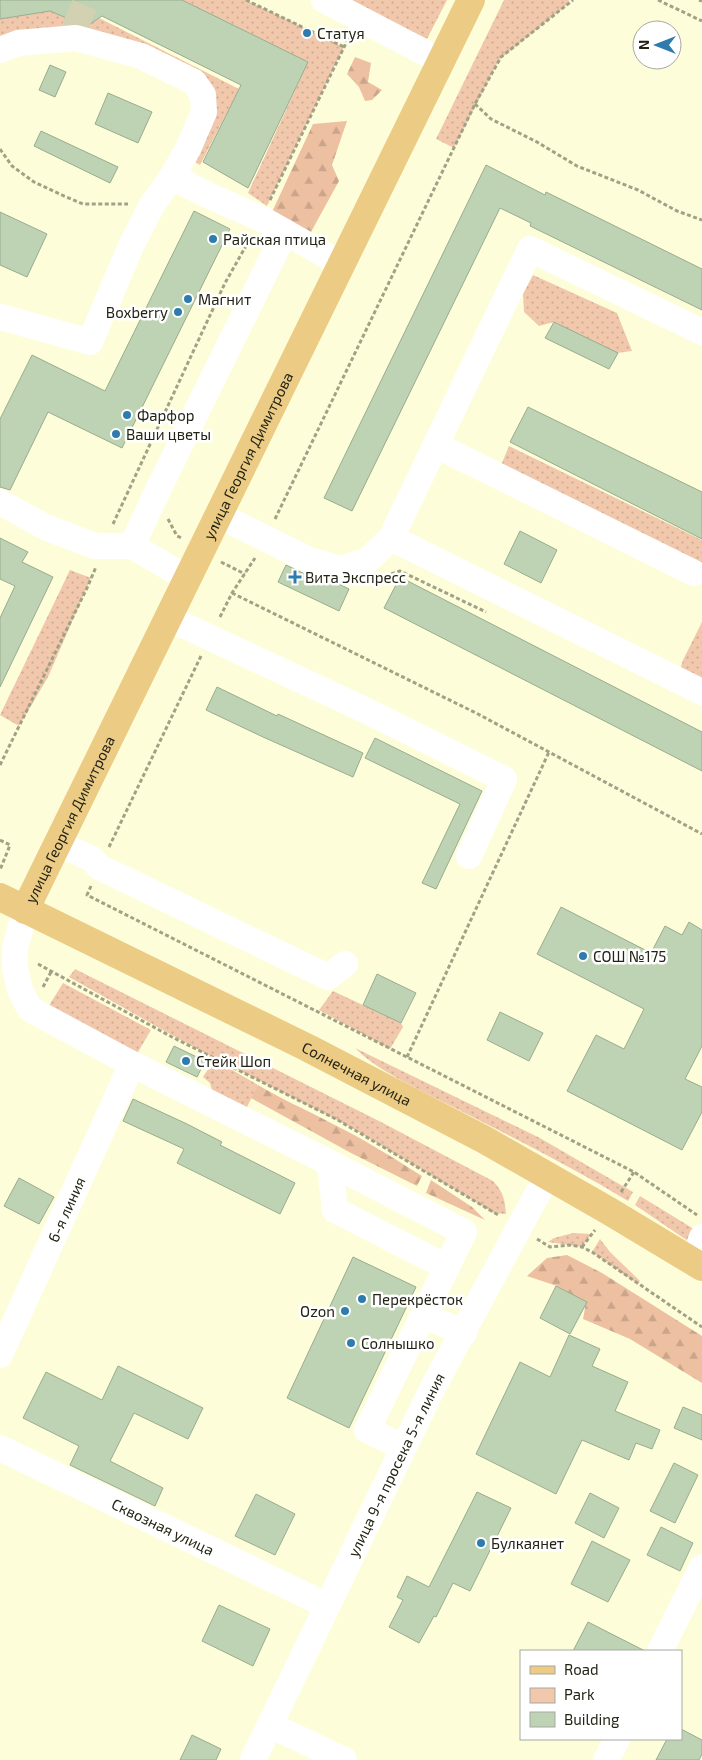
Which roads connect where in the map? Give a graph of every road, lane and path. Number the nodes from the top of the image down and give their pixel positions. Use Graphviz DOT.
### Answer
graph roads {
  1 [pos="246,0"];
  2 [pos="324,0"];
  3 [pos="470,0"];
  4 [pos="573,0"];
  5 [pos="658,0"];
  6 [pos="702,21"];
  7 [pos="344,48"];
  8 [pos="0,50"];
  9 [pos="440,61"];
  10 [pos="475,104"];
  11 [pos="0,149"];
  12 [pos="172,177"];
  13 [pos="152,205"];
  14 [pos="702,220"];
  15 [pos="284,232"];
  16 [pos="341,264"];
  17 [pos="0,317"];
  18 [pos="702,332"];
  19 [pos="436,445"];
  20 [pos="0,502"];
  21 [pos="218,515"];
  22 [pos="391,538"];
  23 [pos="266,539"];
  24 [pos="132,546"];
  25 [pos="694,573"];
  26 [pos="381,577"];
  27 [pos="187,578"];
  28 [pos="232,592"];
  29 [pos="489,614"];
  30 [pos="168,618"];
  31 [pos="210,637"];
  32 [pos="702,692"];
  33 [pos="549,752"];
  34 [pos="702,834"];
  35 [pos="0,840"];
  36 [pos="58,843"];
  37 [pos="470,856"];
  38 [pos="99,867"];
  39 [pos="0,870"];
  40 [pos="0,897"];
  41 [pos="25,910"];
  42 [pos="344,964"];
  43 [pos="51,972"];
  44 [pos="408,1058"];
  45 [pos="132,1064"];
  46 [pos="330,1163"];
  47 [pos="547,1176"];
  48 [pos="494,1213"];
  49 [pos="702,1218"];
  50 [pos="582,1248"];
  51 [pos="699,1255"];
  52 [pos="447,1266"];
  53 [pos="424,1315"];
  54 [pos="702,1327"];
  55 [pos="464,1333"];
  56 [pos="0,1355"];
  57 [pos="403,1447"];
  58 [pos="0,1448"];
  59 [pos="702,1567"];
  60 [pos="326,1605"];
  61 [pos="660,1650"];
  62 [pos="270,1725"];
  63 [pos="616,1740"];
  64 [pos="253,1760"];
  65 [pos="344,1760"];
  66 [pos="606,1760"];
  1 -- 7 [label="path"];
  2 -- 9 [label="street"];
  3 -- 9 [label="main road, улица Георгия Димитрова"];
  4 -- 10 [label="path"];
  5 -- 6 [label="path"];
  8 -- 12 [label="street"];
  9 -- 16 [label="main road, улица Георгия Димитрова"];
  10 -- 14 [label="path"];
  10 -- 23 [label="path"];
  11 -- 13 [label="path"];
  12 -- 13 [label="street"];
  12 -- 15 [label="street"];
  13 -- 17 [label="street"];
  15 -- 16 [label="street"];
  15 -- 24 [label="street"];
  16 -- 21 [label="main road, улица Георгия Димитрова"];
  18 -- 19 [label="street"];
  19 -- 22 [label="street"];
  19 -- 25 [label="street"];
  20 -- 24 [label="street"];
  21 -- 23 [label="street"];
  21 -- 27 [label="main road, улица Георгия Димитрова"];
  22 -- 23 [label="street"];
  22 -- 32 [label="street"];
  23 -- 28 [label="path"];
  24 -- 27 [label="street"];
  26 -- 29 [label="path"];
  27 -- 30 [label="main road, улица Георгия Димитрова"];
  28 -- 31 [label="path"];
  28 -- 33 [label="path"];
  30 -- 31 [label="street"];
  30 -- 36 [label="main road, улица Георгия Димитрова"];
  31 -- 37 [label="street"];
  31 -- 38 [label="path"];
  33 -- 34 [label="path"];
  33 -- 44 [label="path"];
  35 -- 39 [label="path"];
  36 -- 38 [label="street"];
  36 -- 41 [label="main road, улица Георгия Димитрова"];
  38 -- 42 [label="street"];
  38 -- 44 [label="path"];
  40 -- 41 [label="main road, Солнечная улица"];
  41 -- 45 [label="street"];
  41 -- 47 [label="main road, Солнечная улица"];
  43 -- 48 [label="path"];
  44 -- 49 [label="path"];
  45 -- 46 [label="street"];
  45 -- 56 [label="street, 6-я линия"];
  46 -- 52 [label="street"];
  46 -- 52 [label="street"];
  47 -- 51 [label="main road, Солнечная улица"];
  47 -- 55 [label="street, улица 9-я просека 5-я линия"];
  50 -- 54 [label="path"];
  52 -- 53 [label="street"];
  53 -- 55 [label="street"];
  53 -- 57 [label="street"];
  55 -- 57 [label="street, улица 9-я просека 5-я линия"];
  57 -- 60 [label="street, улица 9-я просека 5-я линия"];
  58 -- 60 [label="street, Сквозная улица"];
  59 -- 61 [label="street"];
  60 -- 62 [label="street, улица 9-я просека 5-я линия"];
  62 -- 64 [label="street, улица 9-я просека 5-я линия"];
  62 -- 65 [label="street"];
  63 -- 66 [label="street"];
}
